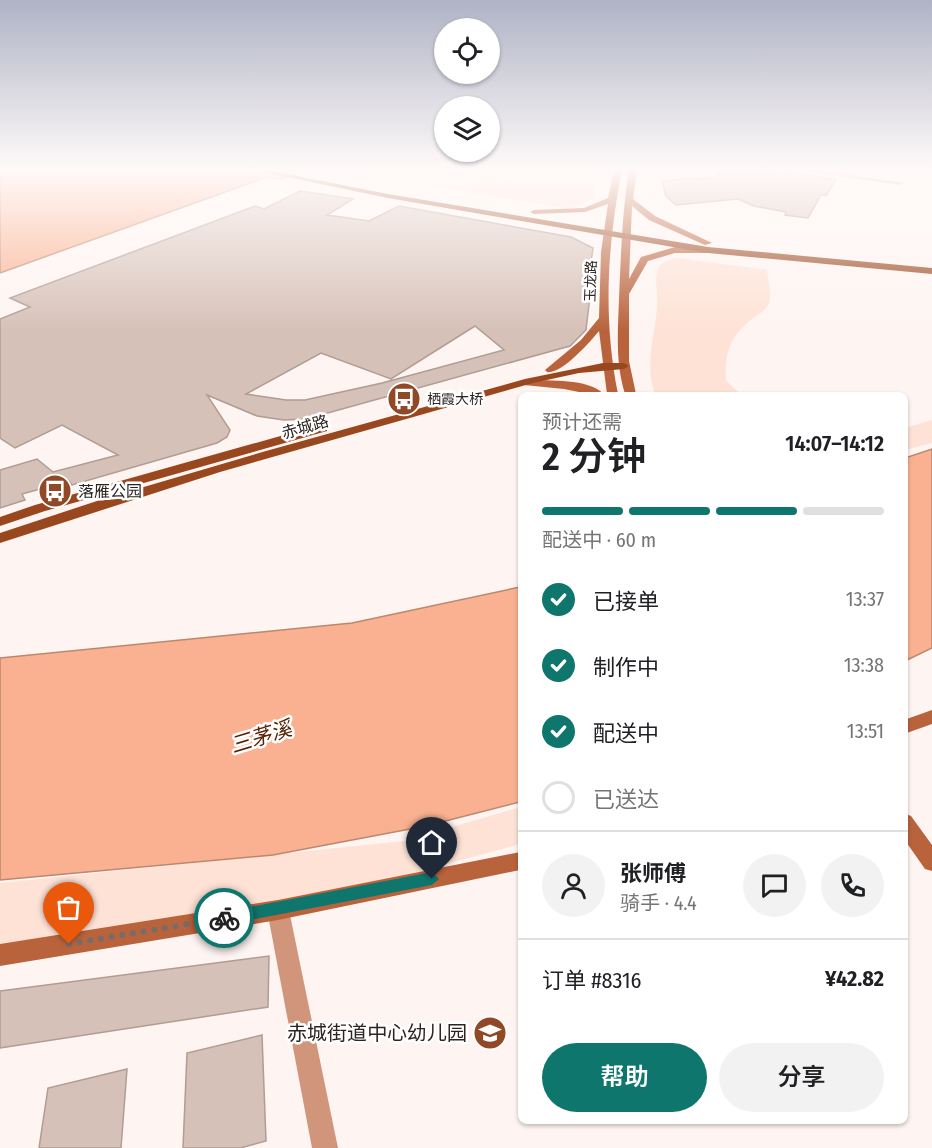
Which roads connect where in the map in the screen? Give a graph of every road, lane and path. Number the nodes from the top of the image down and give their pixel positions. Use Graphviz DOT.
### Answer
graph roads {
  1 [pos="576,224"];
  2 [pos="584,224"];
  3 [pos="608,224"];
  4 [pos="625,224"];
  5 [pos="663,224"];
  6 [pos="607,229"];
  7 [pos="624,233"];
  8 [pos="708,247"];
  9 [pos="932,262"];
  10 [pos="932,271"];
  11 [pos="624,301"];
  12 [pos="605,315"];
  13 [pos="605,362"];
  14 [pos="624,362"];
  15 [pos="551,370"];
  16 [pos="528,383"];
  17 [pos="593,392"];
  18 [pos="612,392"];
  19 [pos="630,392"];
  20 [pos="0,522"];
  21 [pos="0,538"];
  22 [pos="932,717"];
  23 [pos="908,726"];
  24 [pos="908,828"];
  25 [pos="518,861"];
  26 [pos="932,862"];
  27 [pos="278,910"];
  28 [pos="0,955"];
  29 [pos="325,1148"];
  1 -- 6 [label="main road"];
  2 -- 6 [label="main road"];
  3 -- 6 [label="main road, 玉龙路"];
  4 -- 7 [label="main road, 玉龙路"];
  5 -- 8 [label="main road"];
  6 -- 7 [label="main road"];
  6 -- 12 [label="main road, 玉龙路"];
  7 -- 8 [label="main road"];
  7 -- 11 [label="main road, 玉龙路"];
  8 -- 9 [label="main road"];
  8 -- 10 [label="main road"];
  8 -- 11 [label="main road"];
  11 -- 14 [label="main road, 玉龙路"];
  12 -- 13 [label="main road, 玉龙路"];
  12 -- 15 [label="main road"];
  13 -- 14 [label="main road, 赤城路"];
  13 -- 15 [label="main road, 赤城路"];
  13 -- 16 [label="main road, 赤城路"];
  13 -- 18 [label="main road, 玉龙路"];
  14 -- 19 [label="main road, 玉龙路"];
  15 -- 20 [label="main road, 赤城路"];
  16 -- 17 [label="main road"];
  16 -- 21 [label="main road, 赤城路"];
  22 -- 23 [label="main road"];
  24 -- 26 [label="main road"];
  25 -- 27 [label="main road"];
  27 -- 28 [label="main road"];
  27 -- 29 [label="street"];
}
